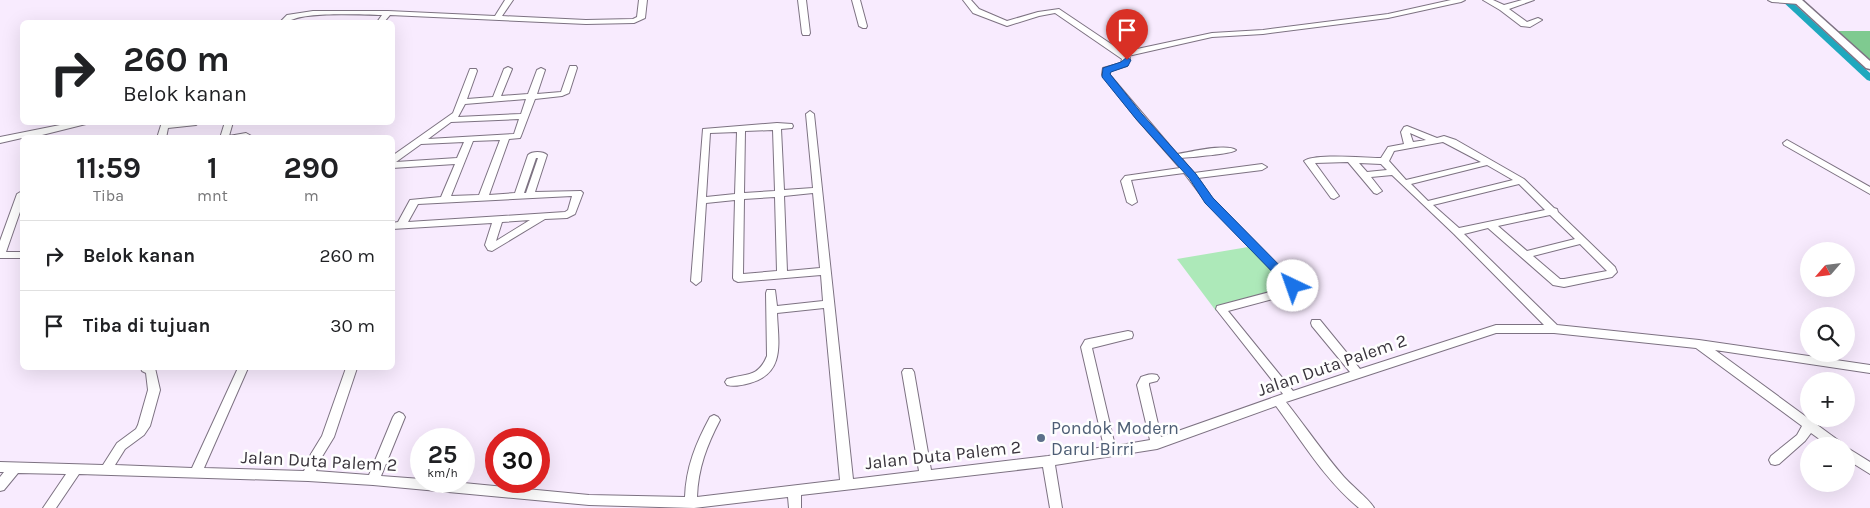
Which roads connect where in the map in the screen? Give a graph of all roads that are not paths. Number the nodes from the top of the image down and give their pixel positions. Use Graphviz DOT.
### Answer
graph roads {
  1 [pos="509,0"];
  2 [pos="643,0"];
  3 [pos="802,0"];
  4 [pos="856,0"];
  5 [pos="966,0"];
  6 [pos="1460,0"];
  7 [pos="1486,0"];
  8 [pos="1530,0"];
  9 [pos="1772,0"];
  10 [pos="1778,1"];
  11 [pos="1797,1"];
  12 [pos="1503,8"];
  13 [pos="388,13"];
  14 [pos="498,17"];
  15 [pos="287,20"];
  16 [pos="382,20"];
  17 [pos="1538,20"];
  18 [pos="863,26"];
  19 [pos="806,33"];
  20 [pos="1122,54"];
  21 [pos="1870,66"];
  22 [pos="572,68"];
  23 [pos="508,69"];
  24 [pos="541,70"];
  25 [pos="473,71"];
  26 [pos="531,97"];
  27 [pos="496,99"];
  28 [pos="462,102"];
  29 [pos="810,114"];
  30 [pos="524,116"];
  31 [pos="449,120"];
  32 [pos="78,125"];
  33 [pos="777,126"];
  34 [pos="789,126"];
  35 [pos="741,129"];
  36 [pos="37,135"];
  37 [pos="20,137"];
  38 [pos="505,138"];
  39 [pos="0,140"];
  40 [pos="469,140"];
  41 [pos="1435,140"];
  42 [pos="418,142"];
  43 [pos="1787,143"];
  44 [pos="1409,145"];
  45 [pos="1232,150"];
  46 [pos="1175,157"];
  47 [pos="395,159"];
  48 [pos="1352,160"];
  49 [pos="460,161"];
  50 [pos="1384,161"];
  51 [pos="1490,162"];
  52 [pos="395,165"];
  53 [pos="1262,167"];
  54 [pos="1392,172"];
  55 [pos="1189,173"];
  56 [pos="1365,175"];
  57 [pos="1521,181"];
  58 [pos="1404,183"];
  59 [pos="818,190"];
  60 [pos="1377,191"];
  61 [pos="1870,191"];
  62 [pos="530,194"];
  63 [pos="779,194"];
  64 [pos="519,195"];
  65 [pos="1334,196"];
  66 [pos="483,197"];
  67 [pos="740,197"];
  68 [pos="20,199"];
  69 [pos="445,199"];
  70 [pos="701,200"];
  71 [pos="1132,202"];
  72 [pos="1426,204"];
  73 [pos="1554,211"];
  74 [pos="541,217"];
  75 [pos="498,220"];
  76 [pos="397,225"];
  77 [pos="1490,225"];
  78 [pos="1457,232"];
  79 [pos="1581,241"];
  80 [pos="20,255"];
  81 [pos="1525,255"];
  82 [pos="826,271"];
  83 [pos="782,275"];
  84 [pos="696,281"];
  85 [pos="771,293"];
  86 [pos="829,304"];
  87 [pos="772,310"];
  88 [pos="1316,323"];
  89 [pos="1554,329"];
  90 [pos="1128,335"];
  91 [pos="1699,344"];
  92 [pos="1869,369"];
  93 [pos="149,370"];
  94 [pos="242,370"];
  95 [pos="351,370"];
  96 [pos="908,372"];
  97 [pos="1358,374"];
  98 [pos="1153,378"];
  99 [pos="731,382"];
  100 [pos="1292,396"];
  101 [pos="1280,401"];
  102 [pos="399,417"];
  103 [pos="1800,419"];
  104 [pos="714,420"];
  105 [pos="1808,427"];
  106 [pos="1810,427"];
  107 [pos="1825,437"];
  108 [pos="1157,444"];
  109 [pos="1111,452"];
  110 [pos="1855,458"];
  111 [pos="1775,460"];
  112 [pos="1048,461"];
  113 [pos="0,467"];
  114 [pos="16,467"];
  115 [pos="76,469"];
  116 [pos="1870,469"];
  117 [pos="106,470"];
  118 [pos="196,473"];
  119 [pos="926,474"];
  120 [pos="308,476"];
  121 [pos="373,480"];
  122 [pos="847,484"];
  123 [pos="0,486"];
  124 [pos="794,490"];
  125 [pos="691,503"];
  126 [pos="49,508"];
  127 [pos="795,508"];
  128 [pos="1053,508"];
  129 [pos="1368,508"];
  1 -- 14 [label="street"];
  2 -- 14 [label="street"];
  3 -- 19 [label="street"];
  4 -- 18 [label="street"];
  5 -- 20 [label="street"];
  6 -- 20 [label="street"];
  7 -- 12 [label="street"];
  8 -- 12 [label="street"];
  9 -- 10 [label="street"];
  10 -- 11 [label="street"];
  11 -- 21 [label="street"];
  12 -- 17 [label="street"];
  13 -- 14 [label="street"];
  13 -- 15 [label="street"];
  13 -- 16 [label="street"];
  20 -- 46 [label="street"];
  22 -- 26 [label="street"];
  23 -- 27 [label="street"];
  24 -- 26 [label="street"];
  25 -- 28 [label="street"];
  26 -- 27 [label="street"];
  26 -- 30 [label="street"];
  27 -- 28 [label="street"];
  28 -- 31 [label="street"];
  29 -- 59 [label="street"];
  30 -- 31 [label="street"];
  30 -- 38 [label="street"];
  31 -- 42 [label="street"];
  32 -- 36 [label="street"];
  33 -- 34 [label="street"];
  33 -- 35 [label="street"];
  33 -- 63 [label="street"];
  35 -- 67 [label="street"];
  35 -- 70 [label="street"];
  37 -- 39 [label="street"];
  38 -- 40 [label="street"];
  38 -- 66 [label="street"];
  40 -- 42 [label="street"];
  40 -- 49 [label="street"];
  41 -- 44 [label="street"];
  41 -- 44 [label="street"];
  41 -- 51 [label="street"];
  42 -- 47 [label="street"];
  43 -- 61 [label="street"];
  44 -- 50 [label="street"];
  45 -- 46 [label="street"];
  46 -- 55 [label="street"];
  48 -- 50 [label="street"];
  48 -- 56 [label="street"];
  48 -- 65 [label="street"];
  49 -- 52 [label="street"];
  49 -- 69 [label="street"];
  50 -- 54 [label="street"];
  51 -- 57 [label="street"];
  51 -- 58 [label="street"];
  53 -- 55 [label="street"];
  54 -- 56 [label="street"];
  54 -- 58 [label="street"];
  55 -- 71 [label="street"];
  55 -- 100 [label="street"];
  56 -- 60 [label="street"];
  57 -- 72 [label="street"];
  57 -- 73 [label="street"];
  58 -- 72 [label="street"];
  59 -- 63 [label="street"];
  59 -- 82 [label="street"];
  62 -- 64 [label="street"];
  62 -- 64 [label="street"];
  62 -- 74 [label="street"];
  63 -- 67 [label="street"];
  63 -- 83 [label="street"];
  64 -- 66 [label="street"];
  66 -- 69 [label="street"];
  67 -- 70 [label="street"];
  67 -- 83 [label="street"];
  68 -- 80 [label="street"];
  69 -- 76 [label="street"];
  70 -- 84 [label="street"];
  72 -- 78 [label="street"];
  73 -- 77 [label="street"];
  73 -- 79 [label="street"];
  74 -- 75 [label="street"];
  74 -- 75 [label="street"];
  75 -- 76 [label="street"];
  77 -- 78 [label="street"];
  77 -- 81 [label="street"];
  78 -- 89 [label="street"];
  79 -- 81 [label="street"];
  79 -- 81 [label="street"];
  82 -- 83 [label="street"];
  82 -- 86 [label="street"];
  85 -- 87 [label="street"];
  86 -- 87 [label="street"];
  86 -- 122 [label="street"];
  87 -- 99 [label="street"];
  88 -- 97 [label="street"];
  89 -- 91 [label="street, Jalan Duta Palem 2"];
  89 -- 97 [label="street, Jalan Duta Palem 2"];
  90 -- 109 [label="street"];
  91 -- 92 [label="street, Jalan Duta Palem 2"];
  91 -- 103 [label="street"];
  93 -- 117 [label="street"];
  94 -- 118 [label="street"];
  95 -- 120 [label="street"];
  96 -- 119 [label="street"];
  97 -- 100 [label="street, Jalan Duta Palem 2"];
  98 -- 108 [label="street"];
  100 -- 101 [label="street, Jalan Duta Palem 2"];
  101 -- 108 [label="street, Jalan Duta Palem 2"];
  101 -- 129 [label="street"];
  102 -- 121 [label="street"];
  104 -- 125 [label="street"];
  105 -- 111 [label="street"];
  106 -- 107 [label="street"];
  108 -- 109 [label="street, Jalan Duta Palem 2"];
  109 -- 112 [label="street, Jalan Duta Palem 2"];
  110 -- 116 [label="street"];
  112 -- 119 [label="street, Jalan Duta Palem 2"];
  112 -- 128 [label="street"];
  113 -- 114 [label="street, Jalan Duta Palem 2"];
  114 -- 115 [label="street, Jalan Duta Palem 2"];
  114 -- 123 [label="street"];
  115 -- 117 [label="street, Jalan Duta Palem 2"];
  115 -- 126 [label="street"];
  117 -- 118 [label="street, Jalan Duta Palem 2"];
  118 -- 120 [label="street, Jalan Duta Palem 2"];
  119 -- 122 [label="street, Jalan Duta Palem 2"];
  120 -- 121 [label="street, Jalan Duta Palem 2"];
  121 -- 125 [label="street, Jalan Duta Palem 2"];
  122 -- 124 [label="street, Jalan Duta Palem 2"];
  124 -- 125 [label="street, Jalan Duta Palem 2"];
  124 -- 127 [label="street"];
}
